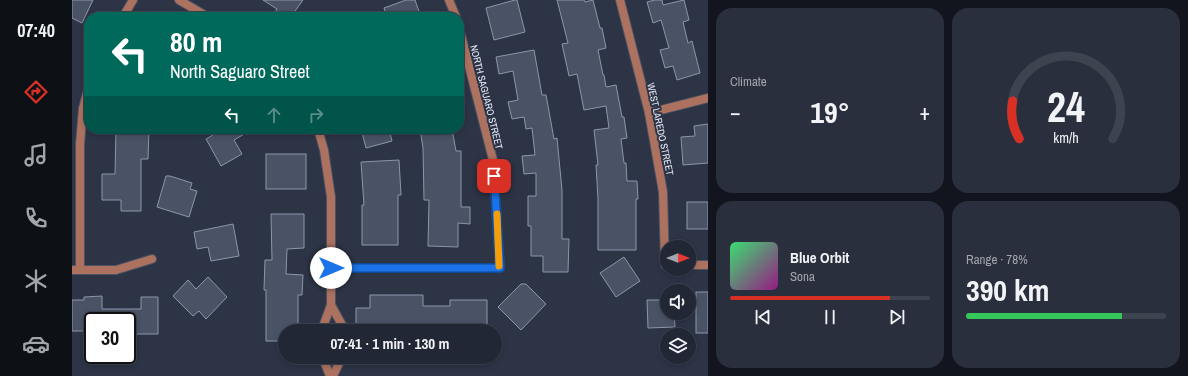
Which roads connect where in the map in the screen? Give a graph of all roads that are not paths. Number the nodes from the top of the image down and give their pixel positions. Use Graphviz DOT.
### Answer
graph roads {
  1 [pos="133,0"];
  2 [pos="179,0"];
  3 [pos="450,0"];
  4 [pos="620,0"];
  5 [pos="126,12"];
  6 [pos="199,12"];
  7 [pos="454,12"];
  8 [pos="464,47"];
  9 [pos="708,98"];
  10 [pos="84,104"];
  11 [pos="649,113"];
  12 [pos="319,134"];
  13 [pos="665,240"];
  14 [pos="152,259"];
  15 [pos="696,265"];
  16 [pos="708,265"];
  17 [pos="331,268"];
  18 [pos="76,270"];
  19 [pos="331,305"];
  20 [pos="324,324"];
  21 [pos="342,324"];
  22 [pos="325,364"];
  23 [pos="338,364"];
  24 [pos="331,376"];
  1 -- 5 [label="street"];
  2 -- 6 [label="street"];
  3 -- 7 [label="street"];
  4 -- 11 [label="street, WEST LAREDO STREET"];
  8 -- 17 [label="street, NORTH SAGUARO STREET"];
  9 -- 11 [label="street"];
  10 -- 18 [label="street"];
  11 -- 13 [label="street, WEST LAREDO STREET"];
  12 -- 17 [label="street"];
  14 -- 18 [label="street"];
  15 -- 16 [label="street"];
  17 -- 19 [label="street"];
  19 -- 20 [label="street"];
  19 -- 21 [label="street"];
  22 -- 24 [label="street"];
  23 -- 24 [label="street"];
}
